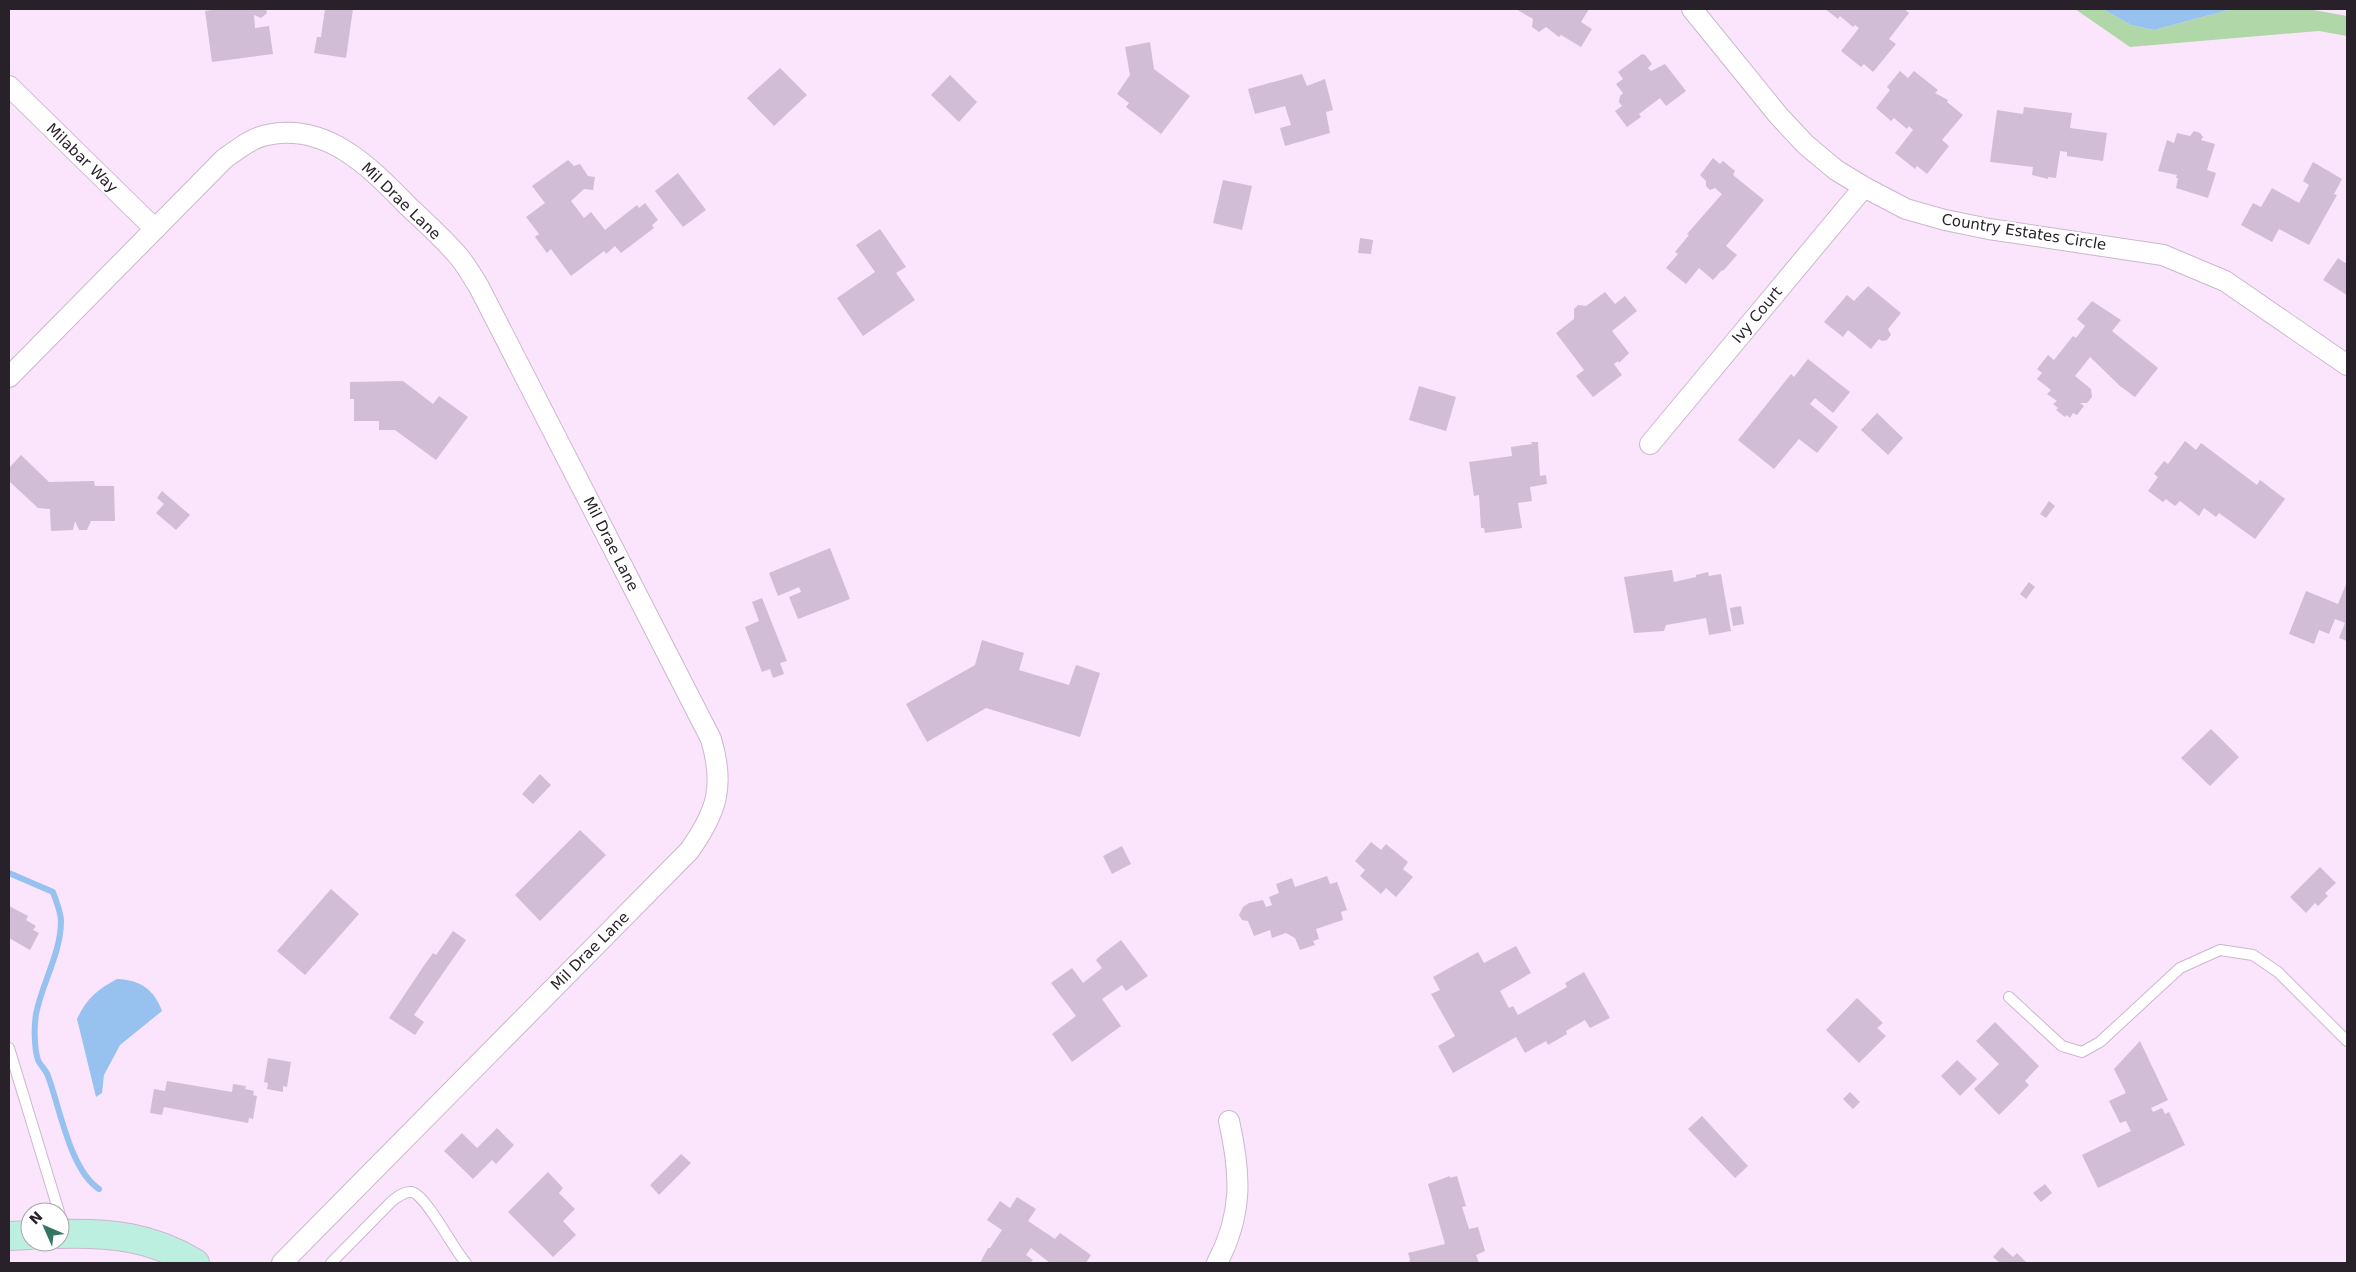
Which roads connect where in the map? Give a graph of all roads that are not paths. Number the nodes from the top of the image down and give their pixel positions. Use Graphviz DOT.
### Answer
graph roads {
  1 [pos="1692,9"];
  2 [pos="9,86"];
  3 [pos="1864,187"];
  4 [pos="154,229"];
  5 [pos="2347,365"];
  6 [pos="9,377"];
  7 [pos="1650,444"];
  8 [pos="2009,997"];
  9 [pos="2347,1041"];
  10 [pos="9,1048"];
  11 [pos="1229,1121"];
  12 [pos="55,1202"];
  13 [pos="70,1225"];
  14 [pos="195,1263"];
  15 [pos="282,1263"];
  16 [pos="330,1263"];
  17 [pos="466,1263"];
  18 [pos="1217,1263"];
  1 -- 3 [label="street, Country Estates Circle"];
  2 -- 4 [label="street, Milabar Way"];
  3 -- 5 [label="street, Country Estates Circle"];
  3 -- 7 [label="street, Ivy Court"];
  4 -- 6 [label="street, Mil Drae Lane"];
  4 -- 15 [label="street, Mil Drae Lane"];
  8 -- 9 [label="lane"];
  10 -- 12 [label="lane"];
  11 -- 18 [label="street"];
  13 -- 14 [label="street"];
  16 -- 17 [label="lane"];
}
